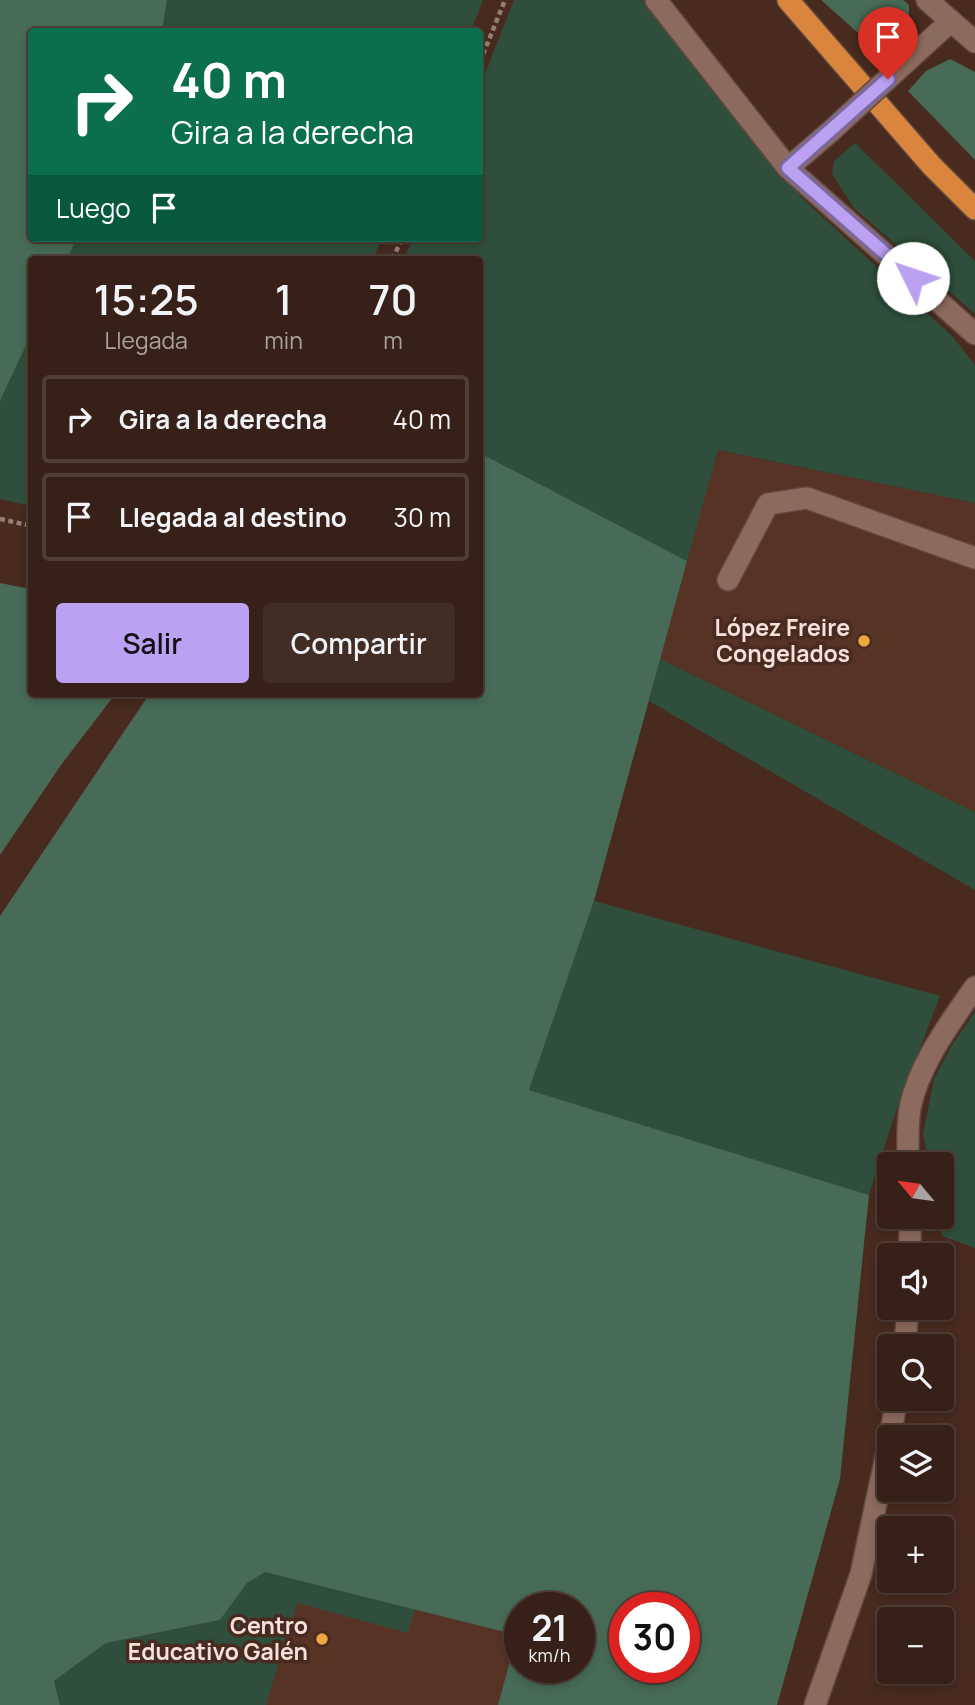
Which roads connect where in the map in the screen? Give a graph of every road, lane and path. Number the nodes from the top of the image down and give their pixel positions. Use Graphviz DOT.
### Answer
graph roads {
  1 [pos="505,0"];
  2 [pos="656,0"];
  3 [pos="788,0"];
  4 [pos="927,0"];
  5 [pos="951,22"];
  6 [pos="975,42"];
  7 [pos="483,55"];
  8 [pos="788,168"];
  9 [pos="975,209"];
  10 [pos="975,334"];
  11 [pos="0,519"];
  12 [pos="28,525"];
  13 [pos="975,558"];
  14 [pos="728,580"];
  15 [pos="975,987"];
  16 [pos="909,1152"];
  17 [pos="877,1497"];
  18 [pos="815,1705"];
  1 -- 7 [label="path"];
  2 -- 8 [label="street"];
  3 -- 9 [label="highway"];
  4 -- 5 [label="street"];
  5 -- 6 [label="street"];
  5 -- 8 [label="street, bridge"];
  8 -- 10 [label="street"];
  11 -- 12 [label="path"];
  13 -- 14 [label="street"];
  15 -- 16 [label="street"];
  17 -- 18 [label="street"];
}
